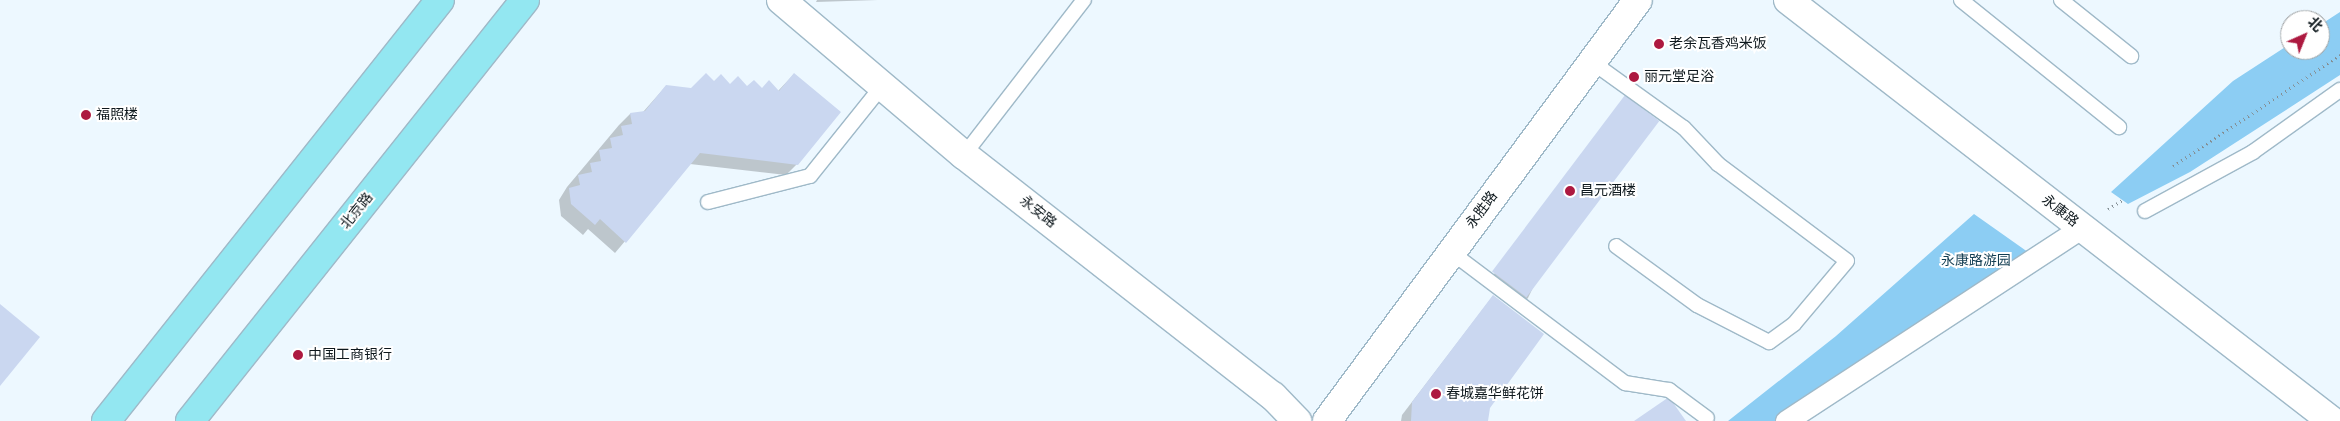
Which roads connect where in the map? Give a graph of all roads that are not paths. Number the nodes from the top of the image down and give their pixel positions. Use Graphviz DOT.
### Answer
graph roads {
  1 [pos="440,0"];
  2 [pos="524,0"];
  3 [pos="781,0"];
  4 [pos="1084,0"];
  5 [pos="1638,0"];
  6 [pos="1788,0"];
  7 [pos="1960,0"];
  8 [pos="2061,0"];
  9 [pos="2132,56"];
  10 [pos="1592,62"];
  11 [pos="882,86"];
  12 [pos="2340,90"];
  13 [pos="2119,127"];
  14 [pos="964,155"];
  15 [pos="708,202"];
  16 [pos="2146,211"];
  17 [pos="2081,228"];
  18 [pos="1616,246"];
  19 [pos="1451,252"];
  20 [pos="1707,418"];
  21 [pos="106,421"];
  22 [pos="190,421"];
  23 [pos="1297,421"];
  24 [pos="1327,421"];
  25 [pos="1786,421"];
  26 [pos="2332,421"];
  1 -- 21 [label="main road"];
  2 -- 22 [label="main road, 北京路"];
  3 -- 11 [label="street, 永安路"];
  4 -- 14 [label="lane"];
  5 -- 10 [label="street, 永胜路"];
  6 -- 17 [label="street, 永康路"];
  7 -- 13 [label="lane"];
  8 -- 9 [label="lane"];
  10 -- 18 [label="lane"];
  10 -- 19 [label="street, 永胜路"];
  11 -- 14 [label="street, 永安路"];
  11 -- 15 [label="lane"];
  12 -- 16 [label="lane"];
  14 -- 23 [label="street, 永安路"];
  17 -- 25 [label="street"];
  17 -- 26 [label="street, 永康路"];
  19 -- 20 [label="lane"];
  19 -- 24 [label="street, 永胜路"];
}
